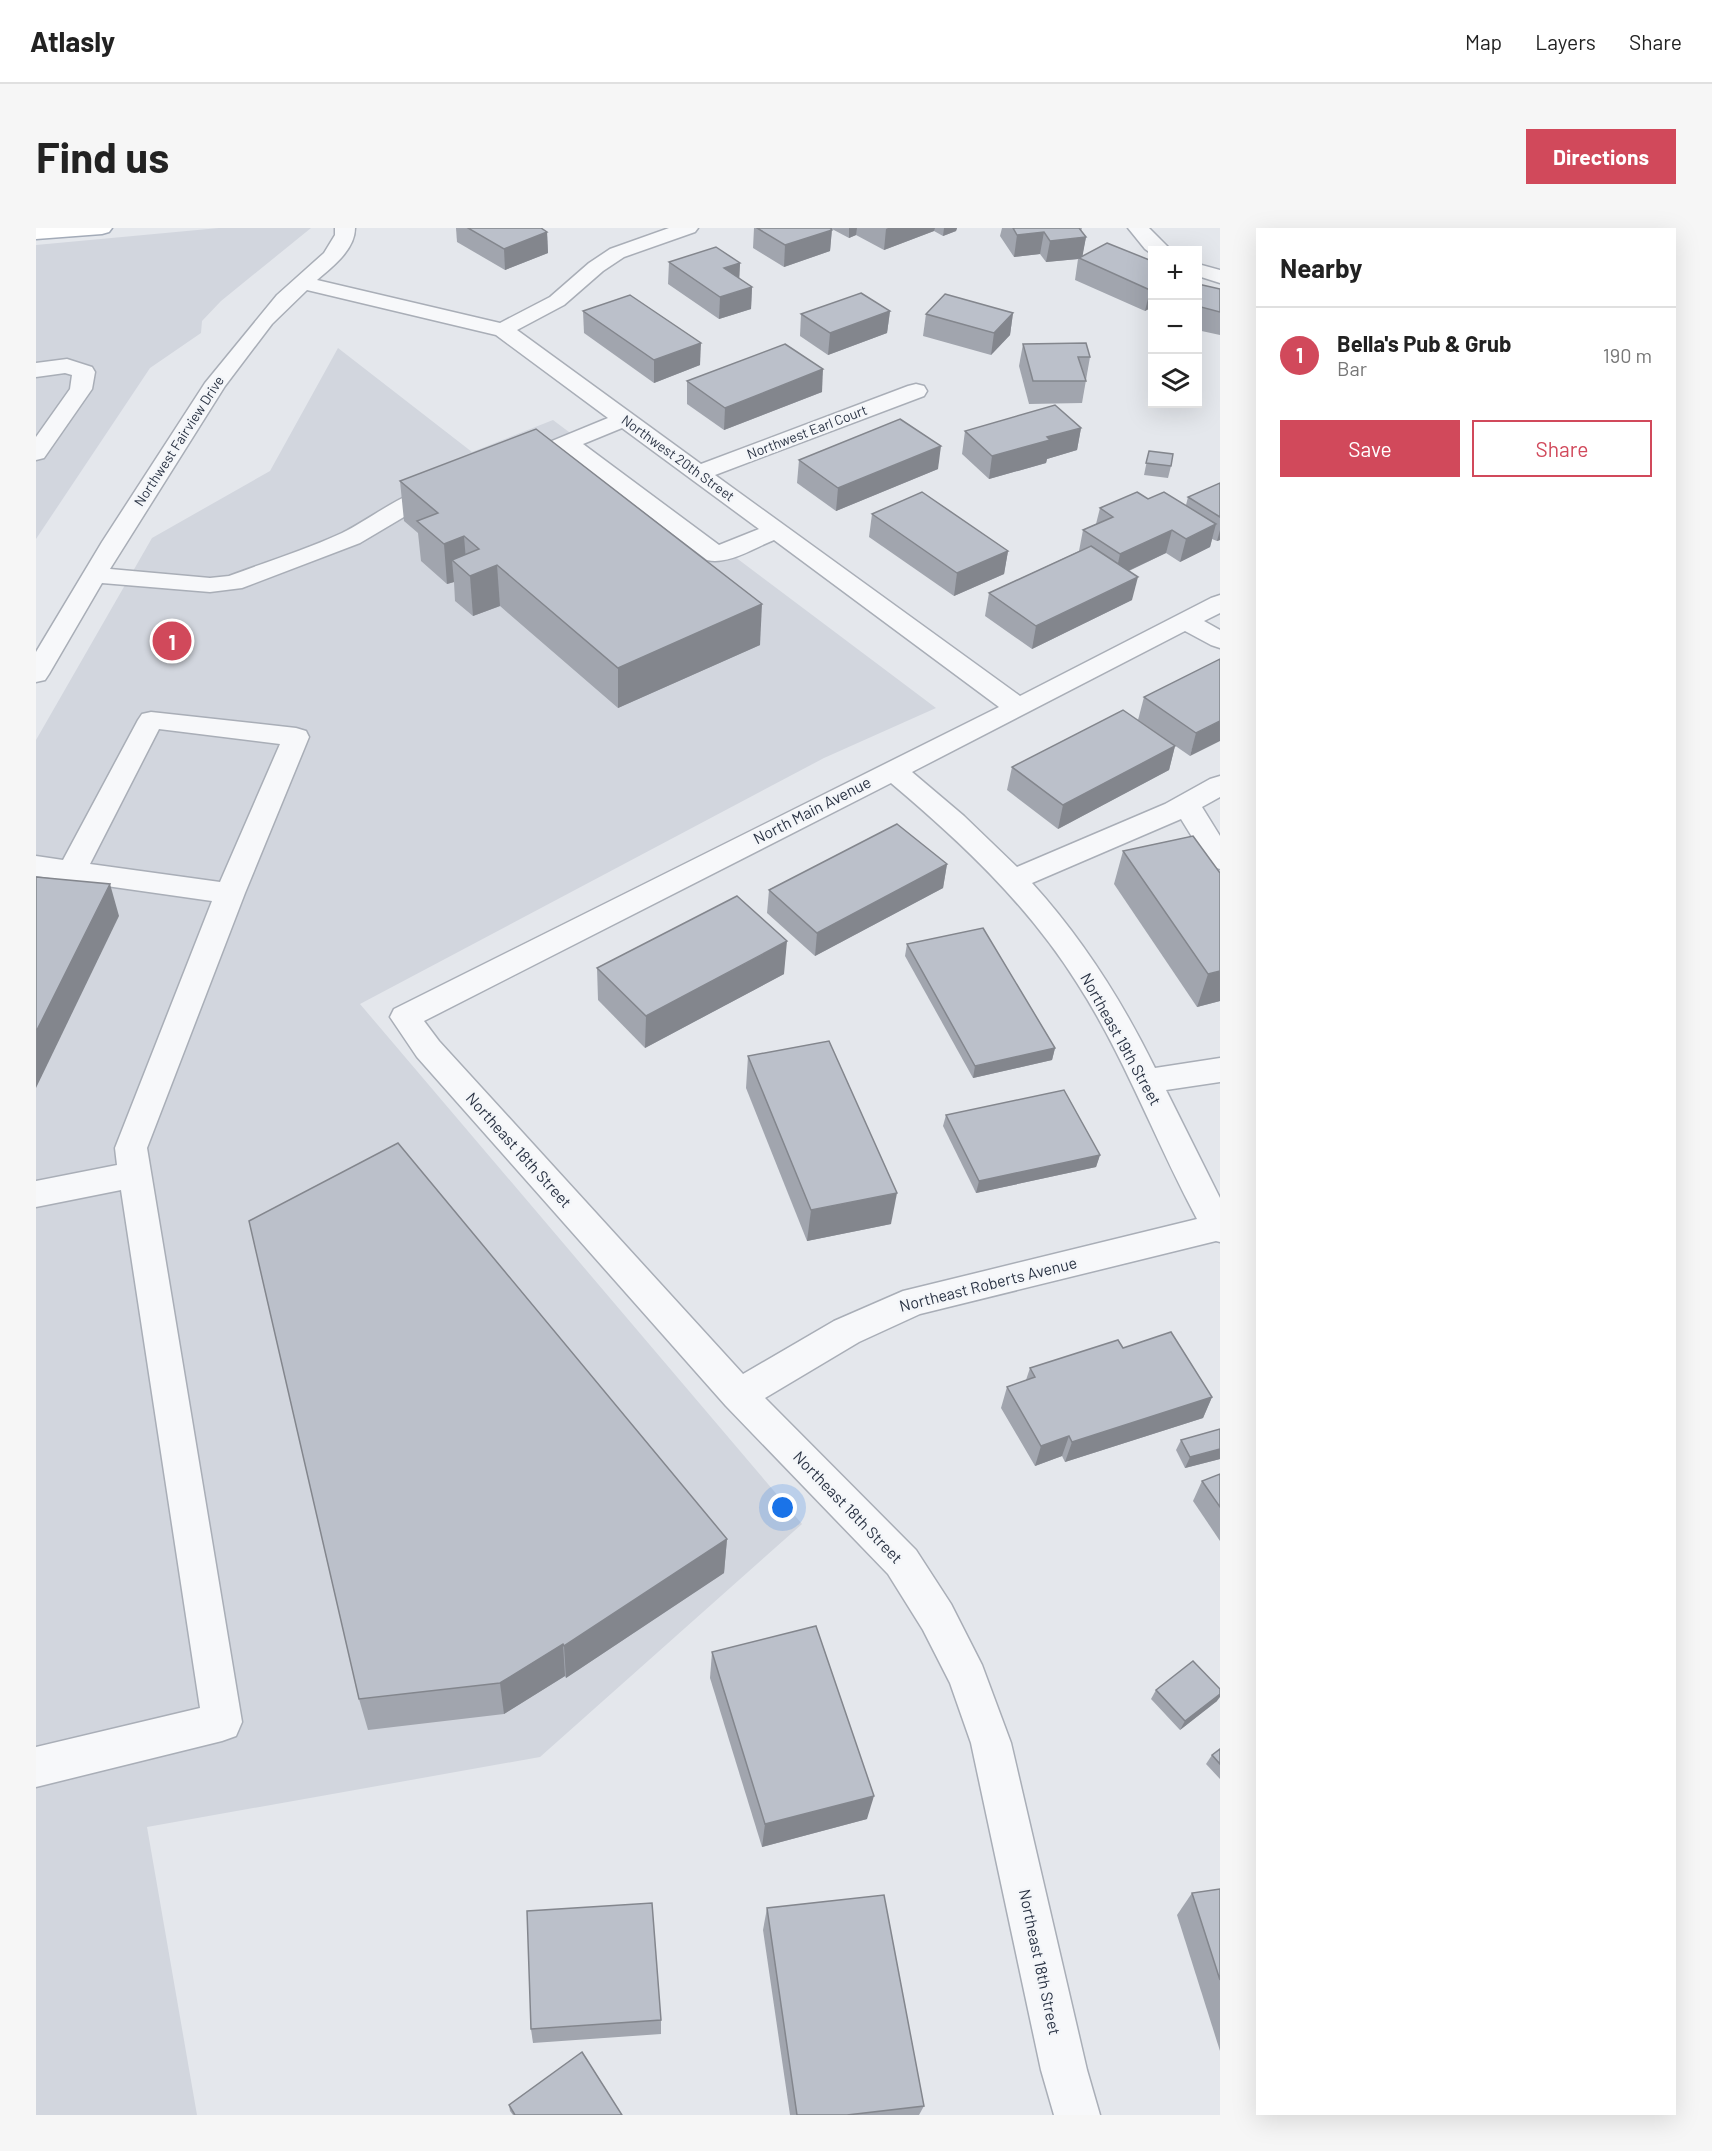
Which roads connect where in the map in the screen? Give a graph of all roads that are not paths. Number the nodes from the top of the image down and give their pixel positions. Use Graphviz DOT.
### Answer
graph roads {
  1 [pos="102,228"];
  2 [pos="345,228"];
  3 [pos="688,228"];
  4 [pos="1138,228"];
  5 [pos="69,230"];
  6 [pos="36,233"];
  7 [pos="1157,246"];
  8 [pos="1202,272"];
  9 [pos="1220,277"];
  10 [pos="303,283"];
  11 [pos="503,330"];
  12 [pos="36,370"];
  13 [pos="916,391"];
  14 [pos="625,419"];
  15 [pos="47,423"];
  16 [pos="567,443"];
  17 [pos="36,453"];
  18 [pos="495,471"];
  19 [pos="698,473"];
  20 [pos="464,483"];
  21 [pos="777,531"];
  22 [pos="95,575"];
  23 [pos="1220,603"];
  24 [pos="36,619"];
  25 [pos="1185,621"];
  26 [pos="67,623"];
  27 [pos="1220,640"];
  28 [pos="36,674"];
  29 [pos="1018,708"];
  30 [pos="892,770"];
  31 [pos="1220,785"];
  32 [pos="1186,804"];
  33 [pos="1220,859"];
  34 [pos="36,866"];
  35 [pos="72,871"];
  36 [pos="1014,880"];
  37 [pos="230,892"];
  38 [pos="405,1017"];
  39 [pos="1220,1070"];
  40 [pos="1147,1081"];
  41 [pos="135,1174"];
  42 [pos="36,1194"];
  43 [pos="1219,1228"];
  44 [pos="739,1395"];
  45 [pos="36,1767"];
  46 [pos="1077,2115"];
  1 -- 5 [label="main road"];
  2 -- 10 [label="street, Northwest Fairview Drive"];
  3 -- 11 [label="street"];
  4 -- 7 [label="street"];
  5 -- 6 [label="main road"];
  8 -- 9 [label="street"];
  10 -- 11 [label="street, Northwest 20th Street"];
  10 -- 22 [label="street, Northwest Fairview Drive"];
  11 -- 14 [label="street, Northwest 20th Street"];
  12 -- 15 [label="street"];
  13 -- 19 [label="street, Northwest Earl Court"];
  14 -- 16 [label="street"];
  14 -- 19 [label="street, Northwest 20th Street"];
  15 -- 17 [label="street"];
  16 -- 18 [label="street"];
  16 -- 21 [label="street"];
  19 -- 21 [label="street, Northwest 20th Street"];
  20 -- 22 [label="street"];
  21 -- 29 [label="street, Northwest 20th Street"];
  22 -- 26 [label="street, Northwest Fairview Drive"];
  23 -- 25 [label="street, North Main Avenue"];
  24 -- 26 [label="street"];
  25 -- 27 [label="street"];
  25 -- 29 [label="street, North Main Avenue"];
  26 -- 28 [label="street, Northwest Fairview Drive"];
  29 -- 30 [label="street, North Main Avenue"];
  30 -- 36 [label="street, Northeast 19th Street"];
  30 -- 38 [label="street, North Main Avenue"];
  31 -- 32 [label="street"];
  32 -- 33 [label="street"];
  32 -- 36 [label="street"];
  34 -- 35 [label="street"];
  35 -- 37 [label="street"];
  35 -- 37 [label="street"];
  36 -- 40 [label="street, Northeast 19th Street"];
  37 -- 41 [label="street"];
  38 -- 44 [label="street, Northeast 18th Street"];
  39 -- 40 [label="street"];
  40 -- 43 [label="street, Northeast 19th Street"];
  41 -- 42 [label="street"];
  41 -- 45 [label="street"];
  43 -- 44 [label="street, Northeast Roberts Avenue"];
  44 -- 46 [label="street, Northeast 18th Street"];
}
